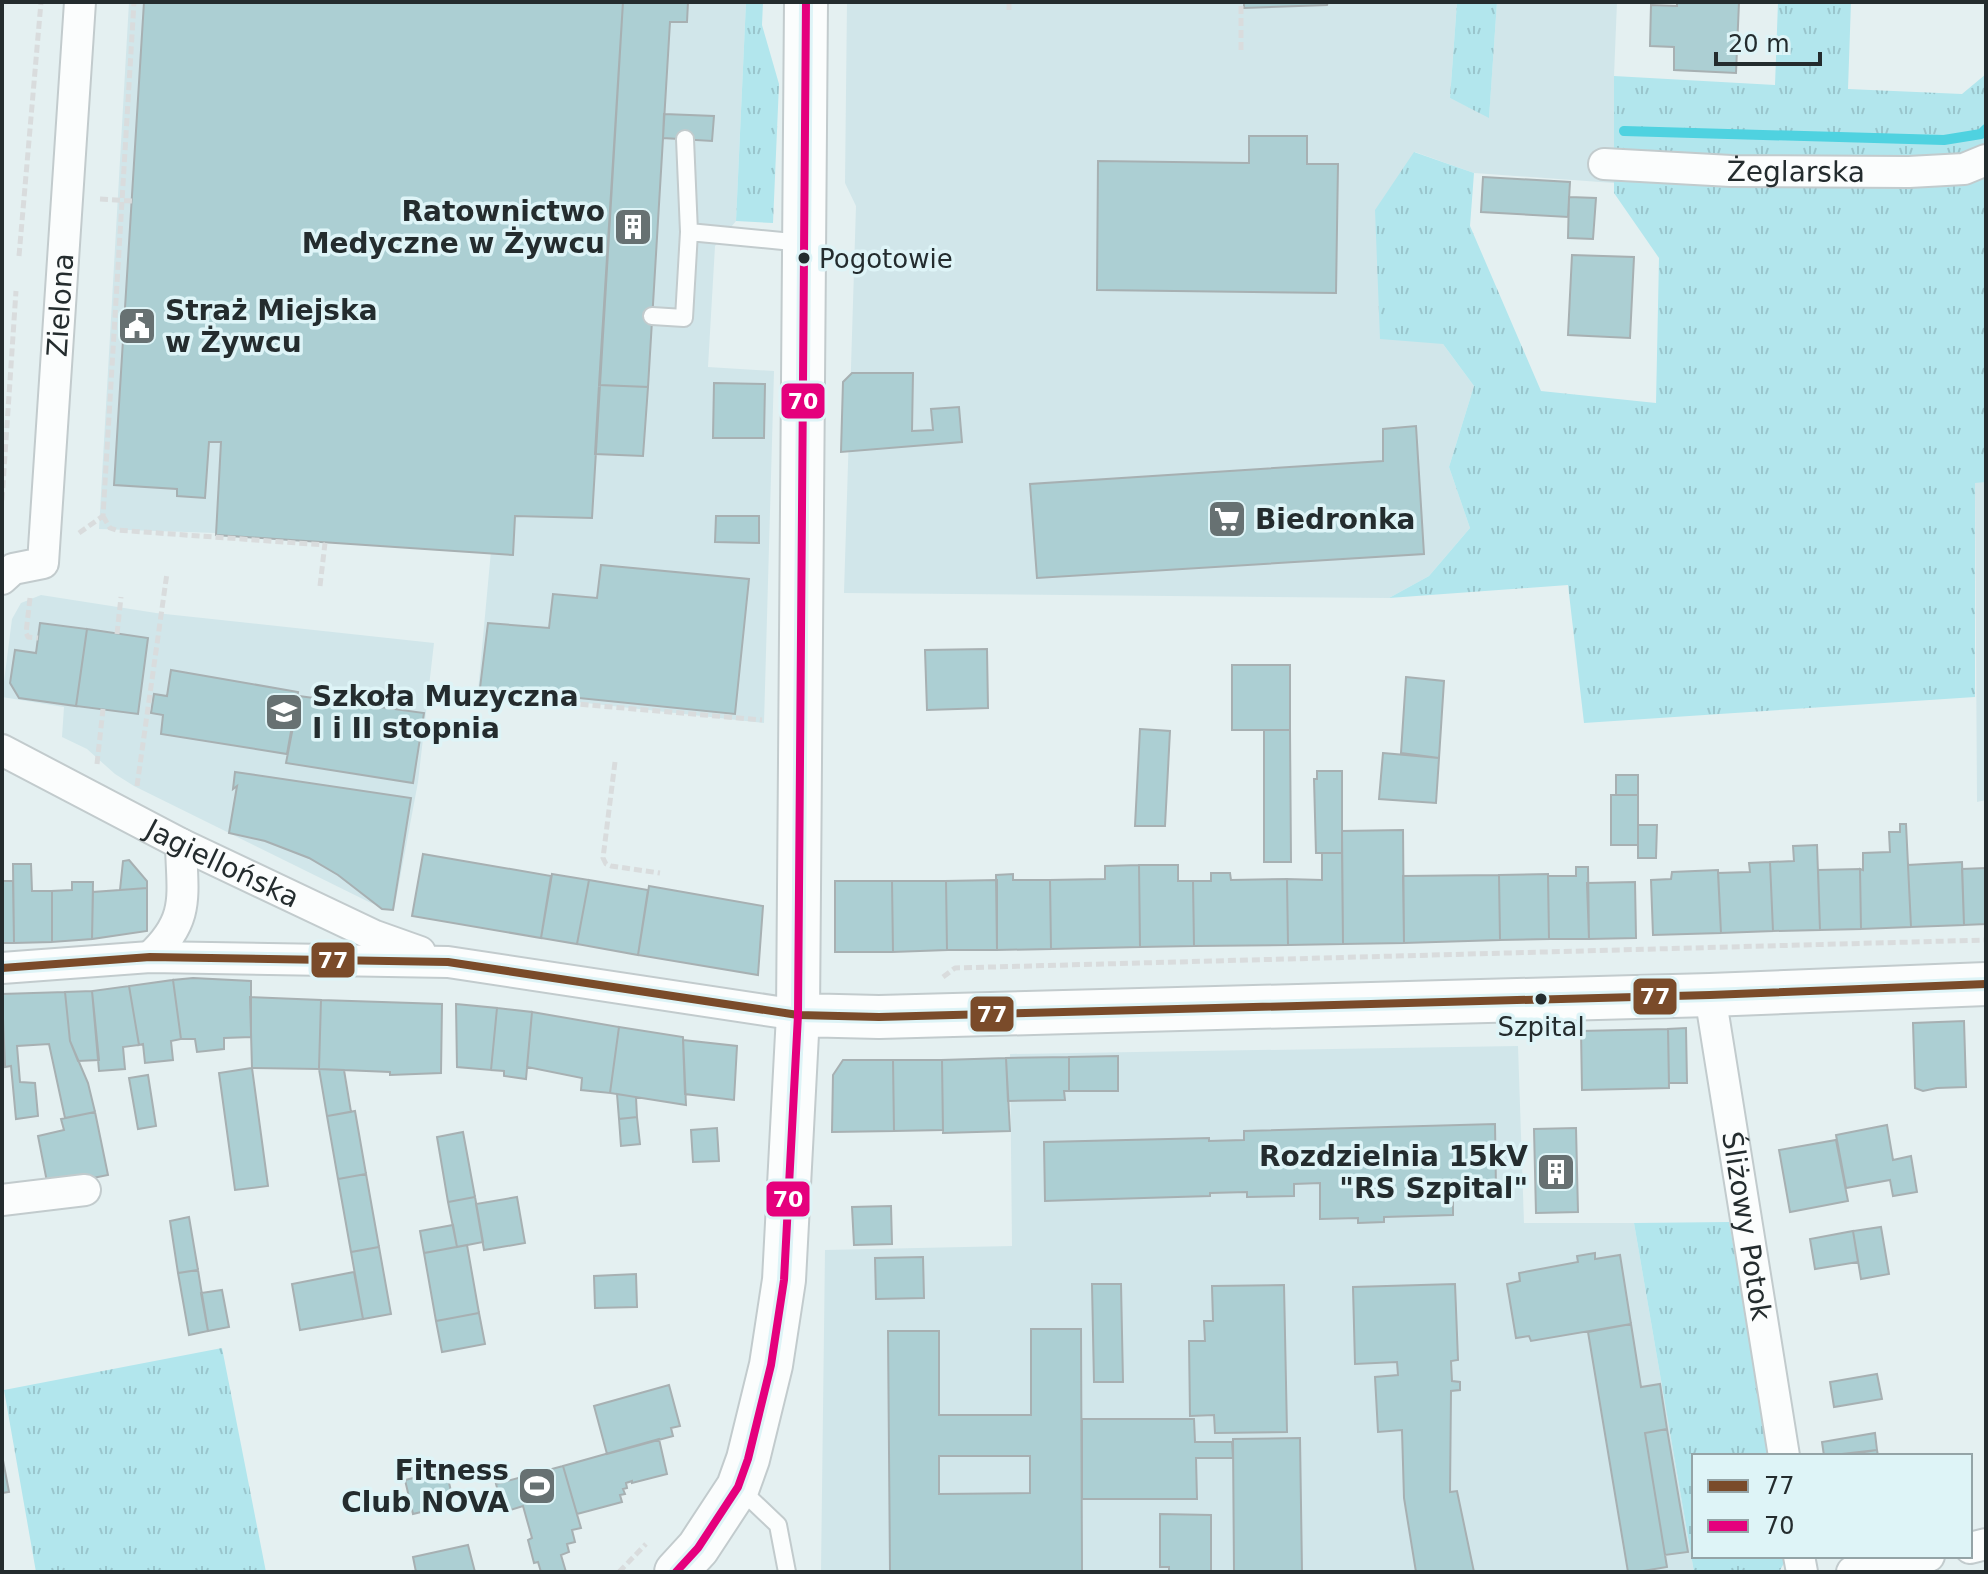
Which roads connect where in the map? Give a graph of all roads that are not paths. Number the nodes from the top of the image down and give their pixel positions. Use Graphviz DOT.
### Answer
graph roads {
  1 [pos="80,2"];
  2 [pos="806,2"];
  3 [pos="685,139"];
  4 [pos="1986,160"];
  5 [pos="1604,164"];
  6 [pos="689,232"];
  7 [pos="805,243"];
  8 [pos="652,316"];
  9 [pos="2,579"];
  10 [pos="2,750"];
  11 [pos="181,844"];
  12 [pos="150,957"];
  13 [pos="448,962"];
  14 [pos="2,968"];
  15 [pos="1986,984"];
  16 [pos="1710,995"];
  17 [pos="798,1015"];
  18 [pos="85,1190"];
  19 [pos="2,1200"];
  20 [pos="1784,1454"];
  21 [pos="738,1487"];
  22 [pos="1919,1558"];
  23 [pos="676,1572"];
  24 [pos="787,1572"];
  25 [pos="1852,1572"];
  1 -- 9 [label="street, Zielona"];
  2 -- 7 [label="street"];
  3 -- 6 [label="lane"];
  4 -- 5 [label="street, Żeglarska"];
  6 -- 7 [label="lane"];
  6 -- 8 [label="lane"];
  7 -- 17 [label="street"];
  10 -- 11 [label="street, Jagiellońska"];
  11 -- 12 [label="street"];
  11 -- 13 [label="street, Jagiellońska"];
  12 -- 13 [label="street"];
  12 -- 14 [label="street"];
  13 -- 17 [label="street"];
  15 -- 16 [label="street"];
  16 -- 17 [label="street"];
  16 -- 20 [label="street, Śliżowy Potok"];
  17 -- 21 [label="street"];
  18 -- 19 [label="street"];
  21 -- 23 [label="street"];
  21 -- 24 [label="lane"];
  22 -- 25 [label="street"];
}
